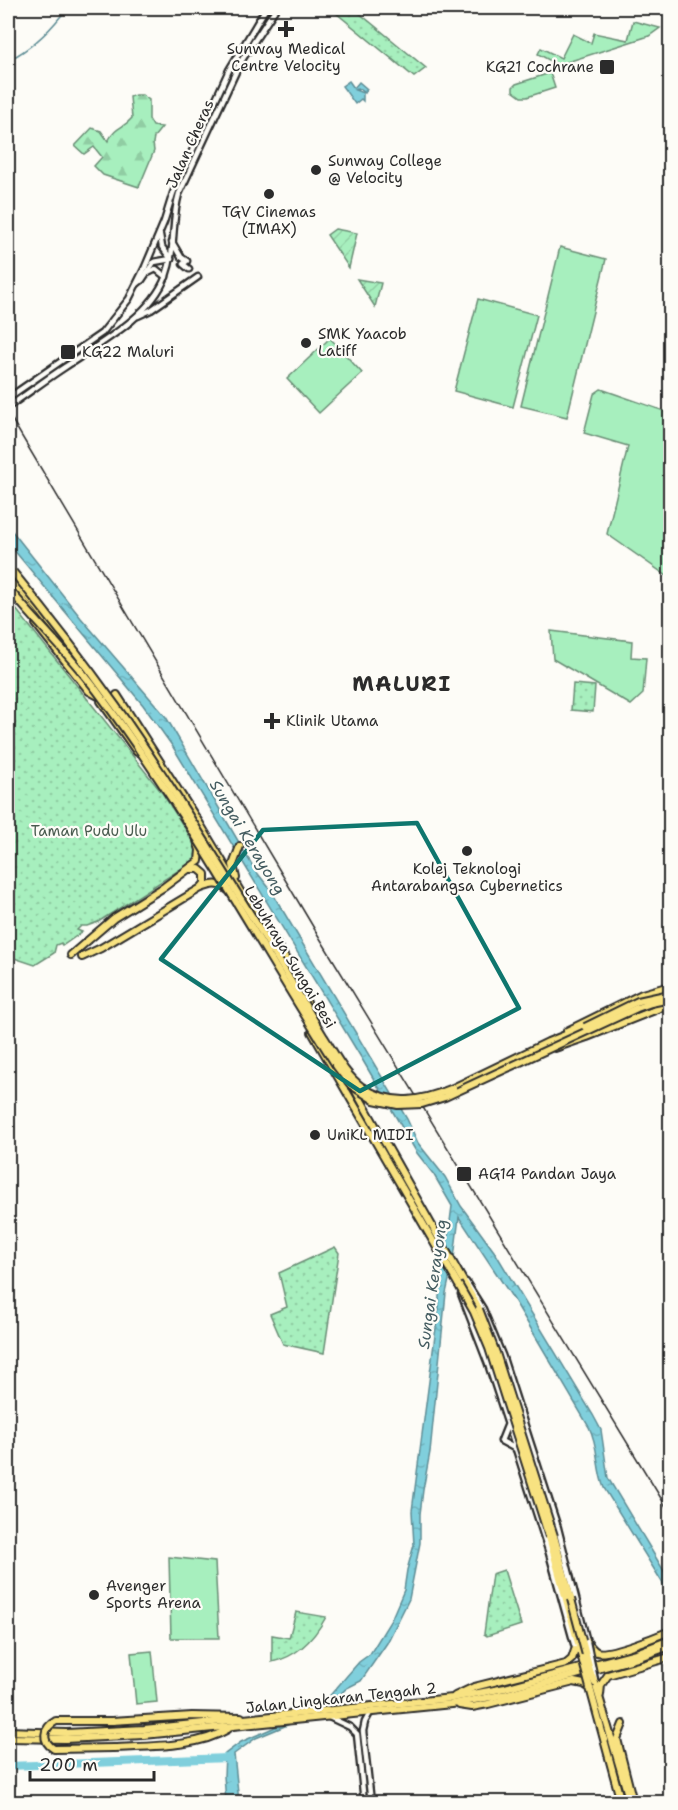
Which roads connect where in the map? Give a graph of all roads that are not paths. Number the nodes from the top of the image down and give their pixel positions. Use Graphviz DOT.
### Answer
graph roads {
  1 [pos="266,8"];
  2 [pos="276,8"];
  3 [pos="160,231"];
  4 [pos="172,242"];
  5 [pos="171,259"];
  6 [pos="189,269"];
  7 [pos="146,275"];
  8 [pos="198,276"];
  9 [pos="166,277"];
  10 [pos="137,284"];
  11 [pos="134,317"];
  12 [pos="8,398"];
  13 [pos="8,407"];
  14 [pos="8,565"];
  15 [pos="8,572"];
  16 [pos="8,580"];
  17 [pos="9,588"];
  18 [pos="27,599"];
  19 [pos="117,695"];
  20 [pos="98,696"];
  21 [pos="145,738"];
  22 [pos="195,834"];
  23 [pos="240,846"];
  24 [pos="190,869"];
  25 [pos="201,888"];
  26 [pos="229,890"];
  27 [pos="71,955"];
  28 [pos="82,957"];
  29 [pos="670,986"];
  30 [pos="657,989"];
  31 [pos="670,994"];
  32 [pos="670,999"];
  33 [pos="668,1005"];
  34 [pos="311,1012"];
  35 [pos="548,1042"];
  36 [pos="555,1048"];
  37 [pos="461,1274"];
  38 [pos="458,1284"];
  39 [pos="523,1419"];
  40 [pos="507,1424"];
  41 [pos="532,1447"];
  42 [pos="517,1452"];
  43 [pos="552,1537"];
  44 [pos="569,1600"];
  45 [pos="670,1631"];
  46 [pos="670,1640"];
  47 [pos="586,1642"];
  48 [pos="670,1646"];
  49 [pos="575,1650"];
  50 [pos="582,1658"];
  51 [pos="670,1658"];
  52 [pos="592,1686"];
  53 [pos="600,1699"];
  54 [pos="452,1701"];
  55 [pos="370,1713"];
  56 [pos="328,1717"];
  57 [pos="257,1718"];
  58 [pos="270,1720"];
  59 [pos="623,1724"];
  60 [pos="231,1727"];
  61 [pos="8,1731"];
  62 [pos="8,1738"];
  63 [pos="364,1803"];
  64 [pos="371,1803"];
  65 [pos="621,1803"];
  66 [pos="632,1803"];
  1 -- 3 [label="main road, Jalan Cheras"];
  2 -- 4 [label="main road, Jalan Cheras"];
  3 -- 5 [label="main road"];
  3 -- 10 [label="main road, Jalan Cheras"];
  4 -- 5 [label="main road, Jalan Cheras"];
  4 -- 6 [label="main road"];
  5 -- 7 [label="main road"];
  5 -- 9 [label="main road, Jalan Cheras"];
  7 -- 9 [label="main road"];
  7 -- 10 [label="main road"];
  8 -- 11 [label="main road"];
  9 -- 11 [label="main road, Jalan Cheras"];
  10 -- 12 [label="main road, Jalan Cheras"];
  11 -- 13 [label="main road, Jalan Cheras"];
  14 -- 35 [label="highway, Lebuhraya Sungai Besi, bridge"];
  15 -- 18 [label="highway, bridge"];
  16 -- 18 [label="highway"];
  17 -- 20 [label="highway"];
  17 -- 36 [label="highway, Lebuhraya Sungai Besi, bridge"];
  18 -- 20 [label="highway"];
  18 -- 21 [label="highway"];
  19 -- 21 [label="highway"];
  20 -- 22 [label="highway"];
  21 -- 34 [label="highway"];
  22 -- 24 [label="highway"];
  22 -- 26 [label="highway"];
  23 -- 34 [label="highway"];
  24 -- 25 [label="highway"];
  24 -- 27 [label="highway"];
  25 -- 26 [label="highway"];
  25 -- 28 [label="highway"];
  26 -- 38 [label="highway"];
  29 -- 30 [label="highway"];
  30 -- 33 [label="highway"];
  30 -- 35 [label="highway"];
  31 -- 35 [label="highway, Lebuhraya Sungai Besi, bridge"];
  32 -- 36 [label="highway, Lebuhraya Sungai Besi, bridge"];
  33 -- 36 [label="highway, bridge"];
  34 -- 37 [label="highway"];
  37 -- 39 [label="main road"];
  37 -- 43 [label="highway, bridge"];
  38 -- 40 [label="main road, bridge"];
  38 -- 43 [label="highway, bridge"];
  39 -- 40 [label="main road"];
  39 -- 41 [label="main road"];
  40 -- 42 [label="main road"];
  40 -- 42 [label="main road"];
  41 -- 42 [label="main road"];
  41 -- 44 [label="main road"];
  42 -- 44 [label="main road"];
  43 -- 44 [label="highway"];
  44 -- 47 [label="main road, bridge"];
  44 -- 49 [label="main road"];
  44 -- 50 [label="highway"];
  44 -- 52 [label="highway, bridge"];
  45 -- 47 [label="highway"];
  46 -- 54 [label="highway, Jalan Lingkaran Tengah 2"];
  47 -- 52 [label="main road, bridge"];
  48 -- 54 [label="highway, Jalan Lingkaran Tengah 2"];
  49 -- 50 [label="main road"];
  49 -- 54 [label="highway"];
  50 -- 52 [label="highway, bridge"];
  51 -- 53 [label="highway"];
  52 -- 53 [label="highway"];
  52 -- 54 [label="highway"];
  52 -- 65 [label="highway"];
  53 -- 66 [label="highway"];
  54 -- 55 [label="highway, Jalan Lingkaran Tengah 2"];
  54 -- 58 [label="highway, Jalan Lingkaran Tengah 2"];
  55 -- 56 [label="highway, Jalan Lingkaran Tengah 2"];
  55 -- 64 [label="main road"];
  56 -- 58 [label="highway, Jalan Lingkaran Tengah 2"];
  56 -- 63 [label="main road"];
  57 -- 58 [label="highway, Jalan Lingkaran Tengah 2"];
  57 -- 60 [label="highway, bridge"];
  57 -- 61 [label="highway, Jalan Lingkaran Tengah 2"];
  58 -- 60 [label="highway, Jalan Lingkaran Tengah 2"];
  59 -- 66 [label="highway"];
  60 -- 62 [label="highway, Jalan Lingkaran Tengah 2"];
}
